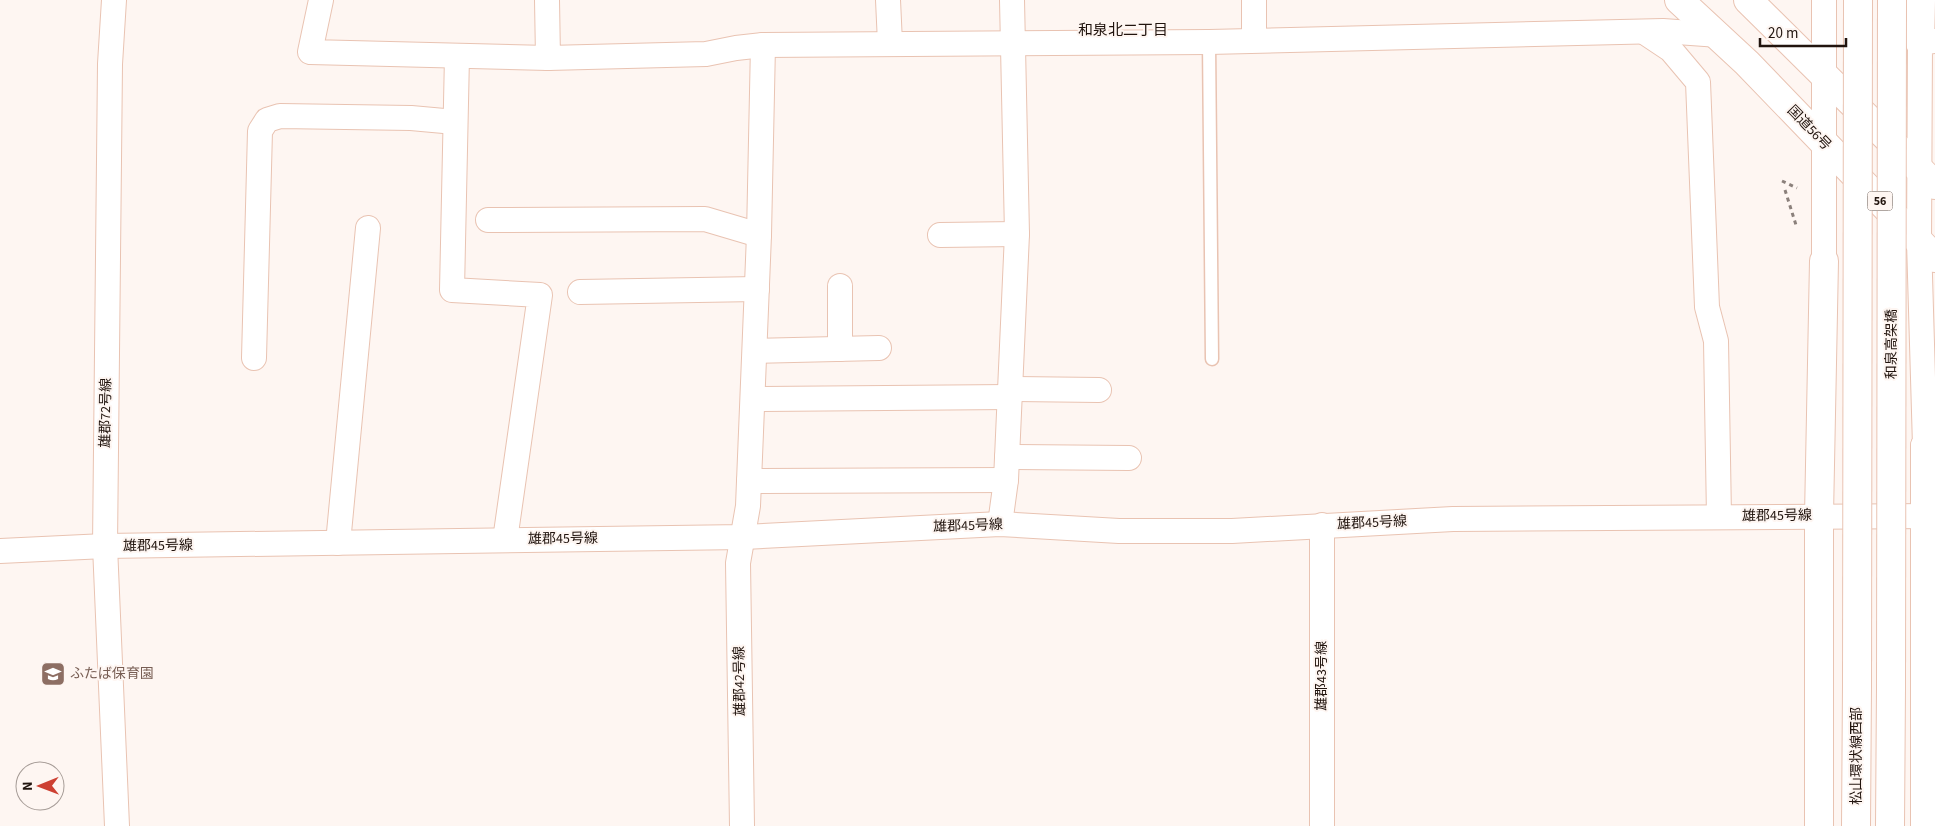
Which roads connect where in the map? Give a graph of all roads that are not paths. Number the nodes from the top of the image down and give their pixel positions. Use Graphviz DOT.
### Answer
graph roads {
  1 [pos="114,0"];
  2 [pos="321,0"];
  3 [pos="547,0"];
  4 [pos="888,0"];
  5 [pos="1012,0"];
  6 [pos="1254,0"];
  7 [pos="1669,0"];
  8 [pos="1679,0"];
  9 [pos="1748,0"];
  10 [pos="1824,0"];
  11 [pos="1858,0"];
  12 [pos="1892,0"];
  13 [pos="1920,0"];
  14 [pos="1644,32"];
  15 [pos="1684,32"];
  16 [pos="1719,35"];
  17 [pos="1254,40"];
  18 [pos="1210,42"];
  19 [pos="1928,42"];
  20 [pos="890,43"];
  21 [pos="1014,43"];
  22 [pos="763,45"];
  23 [pos="457,56"];
  24 [pos="548,58"];
  25 [pos="1691,72"];
  26 [pos="1824,75"];
  27 [pos="455,122"];
  28 [pos="1825,145"];
  29 [pos="1927,177"];
  30 [pos="488,220"];
  31 [pos="368,228"];
  32 [pos="1017,234"];
  33 [pos="759,235"];
  34 [pos="940,235"];
  35 [pos="1927,250"];
  36 [pos="1824,262"];
  37 [pos="840,286"];
  38 [pos="757,289"];
  39 [pos="580,292"];
  40 [pos="880,348"];
  41 [pos="840,349"];
  42 [pos="755,350"];
  43 [pos="254,358"];
  44 [pos="1212,359"];
  45 [pos="1099,390"];
  46 [pos="1010,393"];
  47 [pos="753,400"];
  48 [pos="1930,437"];
  49 [pos="1129,458"];
  50 [pos="1006,469"];
  51 [pos="749,481"];
  52 [pos="1819,516"];
  53 [pos="1930,516"];
  54 [pos="1719,517"];
  55 [pos="1000,524"];
  56 [pos="1322,525"];
  57 [pos="744,537"];
  58 [pos="505,540"];
  59 [pos="338,543"];
  60 [pos="105,546"];
  61 [pos="0,550"];
  62 [pos="117,826"];
  63 [pos="742,826"];
  64 [pos="1322,826"];
  65 [pos="1819,826"];
  66 [pos="1856,826"];
  67 [pos="1890,826"];
  68 [pos="1925,826"];
  1 -- 60 [label="street, 雄郡72号線"];
  2 -- 23 [label="street"];
  3 -- 24 [label="street"];
  4 -- 20 [label="street"];
  5 -- 21 [label="street"];
  6 -- 17 [label="street"];
  7 -- 15 [label="street"];
  8 -- 16 [label="main road, 国道56号 / 56"];
  9 -- 26 [label="main road"];
  10 -- 26 [label="street"];
  11 -- 66 [label="main road, 松山環状線西部, bridge"];
  12 -- 67 [label="main road, 和泉高架橋, bridge"];
  13 -- 19 [label="main road"];
  14 -- 15 [label="street"];
  14 -- 17 [label="street"];
  14 -- 25 [label="street"];
  15 -- 16 [label="street"];
  15 -- 25 [label="street"];
  16 -- 28 [label="main road, 国道56号 / 56"];
  17 -- 18 [label="street"];
  18 -- 21 [label="street"];
  18 -- 44 [label="lane"];
  19 -- 29 [label="street"];
  20 -- 21 [label="street"];
  20 -- 22 [label="street"];
  21 -- 32 [label="street"];
  22 -- 24 [label="street"];
  22 -- 33 [label="street, 雄郡42号線"];
  23 -- 24 [label="street"];
  23 -- 27 [label="street"];
  25 -- 54 [label="street"];
  26 -- 28 [label="street"];
  26 -- 29 [label="main road"];
  27 -- 43 [label="street"];
  27 -- 58 [label="street"];
  28 -- 35 [label="main road, 国道56号 / 56"];
  28 -- 36 [label="street"];
  29 -- 35 [label="street"];
  30 -- 33 [label="street"];
  31 -- 59 [label="street"];
  32 -- 34 [label="street"];
  32 -- 46 [label="street"];
  33 -- 38 [label="street, 雄郡42号線"];
  35 -- 48 [label="street"];
  36 -- 52 [label="main road"];
  37 -- 41 [label="street"];
  38 -- 39 [label="street"];
  38 -- 42 [label="street, 雄郡42号線"];
  40 -- 41 [label="street"];
  41 -- 42 [label="street"];
  42 -- 47 [label="street, 雄郡42号線"];
  45 -- 46 [label="street"];
  46 -- 47 [label="street"];
  46 -- 50 [label="street"];
  47 -- 51 [label="street, 雄郡42号線"];
  48 -- 53 [label="main road"];
  49 -- 50 [label="street"];
  50 -- 51 [label="street"];
  50 -- 55 [label="street"];
  51 -- 57 [label="street, 雄郡42号線"];
  52 -- 53 [label="street, 雄郡45号線"];
  52 -- 54 [label="street, 雄郡45号線"];
  52 -- 65 [label="main road"];
  53 -- 68 [label="main road"];
  54 -- 56 [label="street, 雄郡45号線"];
  55 -- 56 [label="street, 雄郡45号線"];
  55 -- 57 [label="street, 雄郡45号線"];
  56 -- 64 [label="street, 雄郡43号線"];
  57 -- 58 [label="street, 雄郡45号線"];
  57 -- 63 [label="street, 雄郡42号線"];
  58 -- 59 [label="street, 雄郡45号線"];
  59 -- 60 [label="street, 雄郡45号線"];
  60 -- 61 [label="street, 雄郡45号線"];
  60 -- 62 [label="street, 雄郡72号線"];
}
